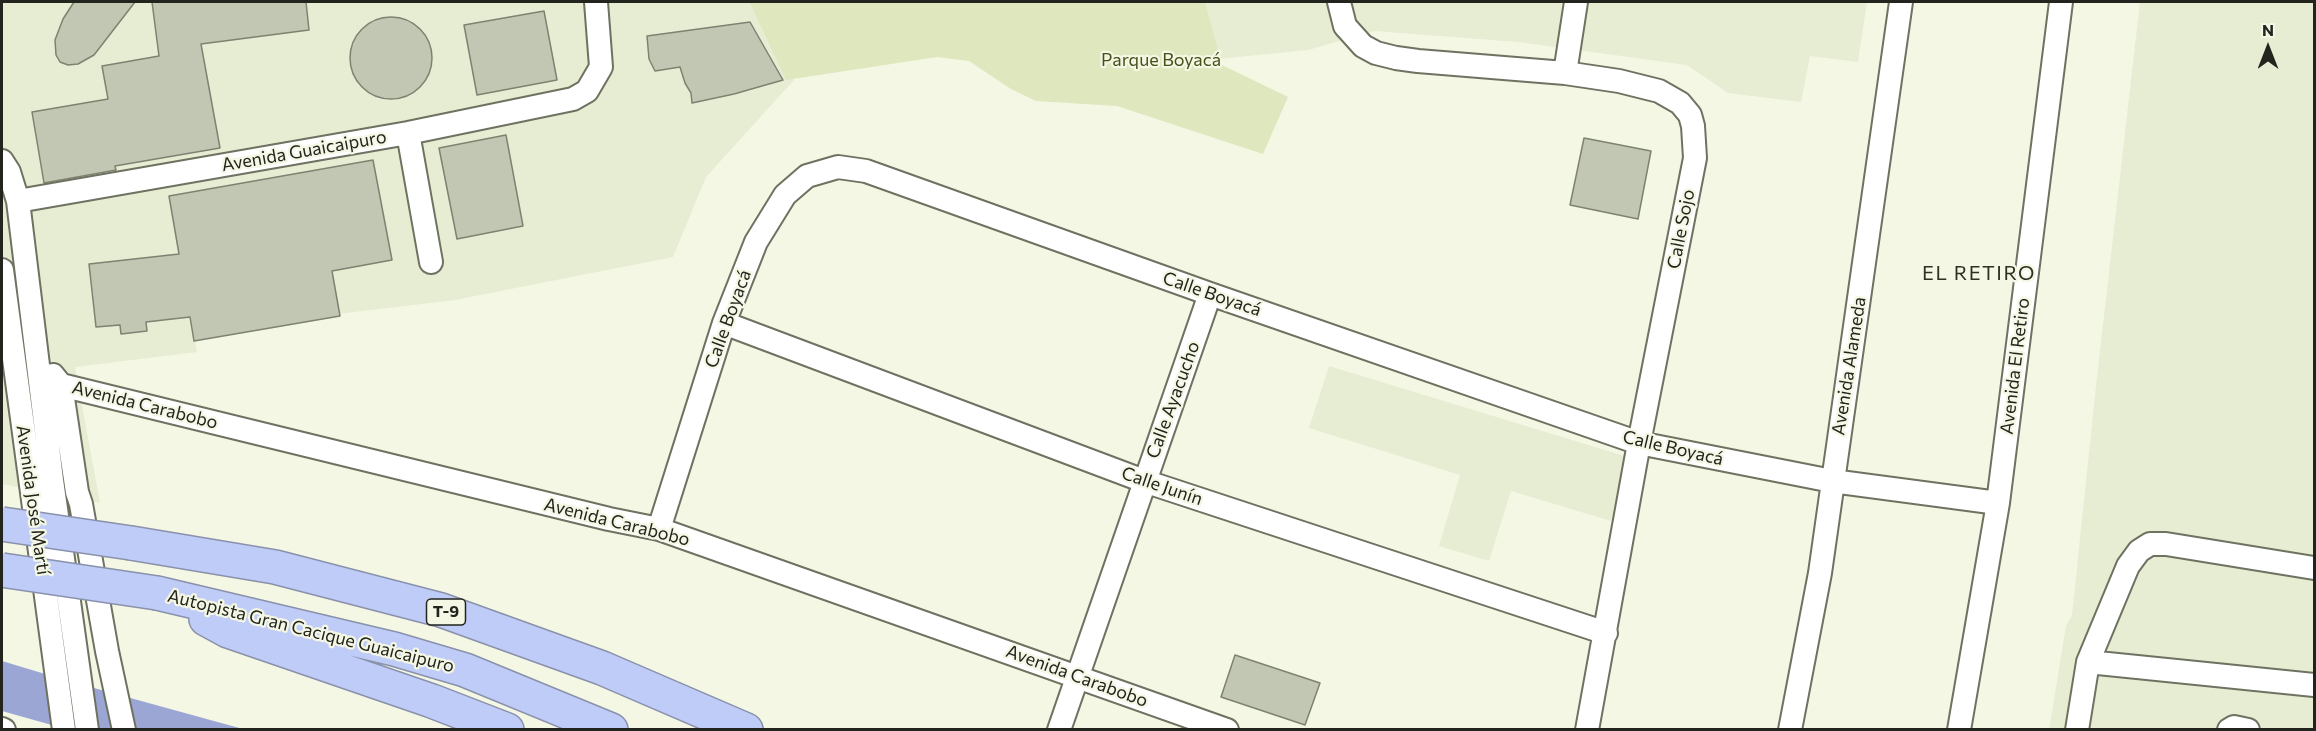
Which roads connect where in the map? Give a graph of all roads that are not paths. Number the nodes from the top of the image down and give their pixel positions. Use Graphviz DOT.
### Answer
graph roads {
  1 [pos="596,2"];
  2 [pos="1339,2"];
  3 [pos="1576,2"];
  4 [pos="1901,2"];
  5 [pos="2061,2"];
  6 [pos="1565,73"];
  7 [pos="408,133"];
  8 [pos="2,161"];
  9 [pos="18,201"];
  10 [pos="431,262"];
  11 [pos="2,271"];
  12 [pos="1210,294"];
  13 [pos="724,323"];
  14 [pos="36,348"];
  15 [pos="61,385"];
  16 [pos="1639,443"];
  17 [pos="1144,481"];
  18 [pos="1832,481"];
  19 [pos="1998,503"];
  20 [pos="2,524"];
  21 [pos="659,529"];
  22 [pos="2314,568"];
  23 [pos="2,570"];
  24 [pos="157,593"];
  25 [pos="1606,633"];
  26 [pos="2088,662"];
  27 [pos="1078,676"];
  28 [pos="2314,685"];
  29 [pos="64,729"];
  30 [pos="87,729"];
  31 [pos="124,729"];
  32 [pos="507,729"];
  33 [pos="611,729"];
  34 [pos="746,729"];
  35 [pos="1059,729"];
  36 [pos="1227,729"];
  37 [pos="1587,729"];
  38 [pos="1790,729"];
  39 [pos="1959,729"];
  40 [pos="2077,729"];
  41 [pos="2229,729"];
  42 [pos="2248,729"];
  1 -- 7 [label="street, Avenida Guaicaipuro"];
  2 -- 6 [label="street, Calle Sojo"];
  3 -- 6 [label="street"];
  4 -- 18 [label="street, Avenida Alameda"];
  5 -- 19 [label="street, Avenida El Retiro"];
  6 -- 16 [label="street, Calle Sojo"];
  7 -- 9 [label="street, Avenida Guaicaipuro"];
  7 -- 10 [label="street"];
  8 -- 9 [label="street, Avenida José Martí"];
  9 -- 14 [label="street, Avenida José Martí"];
  11 -- 29 [label="street, Avenida José Martí"];
  12 -- 13 [label="street, Calle Boyacá"];
  12 -- 16 [label="street, Calle Boyacá"];
  12 -- 17 [label="street, Calle Ayacucho"];
  13 -- 17 [label="street, Calle Junín"];
  13 -- 21 [label="street, Calle Boyacá"];
  14 -- 15 [label="street, Avenida José Martí"];
  14 -- 30 [label="street, Avenida José Martí"];
  15 -- 21 [label="street, Avenida Carabobo"];
  15 -- 31 [label="street, Avenida José Martí"];
  16 -- 18 [label="street, Calle Boyacá"];
  16 -- 25 [label="street, Calle Sojo"];
  17 -- 25 [label="street, Calle Junín"];
  17 -- 27 [label="street, Calle Ayacucho"];
  18 -- 19 [label="street, Calle Boyacá"];
  18 -- 38 [label="street, Avenida Alameda"];
  19 -- 39 [label="street, Avenida El Retiro"];
  20 -- 34 [label="highway, T-9, bridge"];
  21 -- 27 [label="street, Avenida Carabobo"];
  22 -- 26 [label="street"];
  23 -- 24 [label="highway, Autopista Gran Cacique Guaicaipuro, bridge"];
  24 -- 32 [label="highway"];
  24 -- 33 [label="highway, Autopista Gran Cacique Guaicaipuro"];
  25 -- 37 [label="street, Calle Sojo"];
  26 -- 28 [label="street"];
  26 -- 40 [label="street"];
  27 -- 35 [label="street, Calle Ayacucho"];
  27 -- 36 [label="street, Avenida Carabobo"];
  41 -- 42 [label="street"];
}
